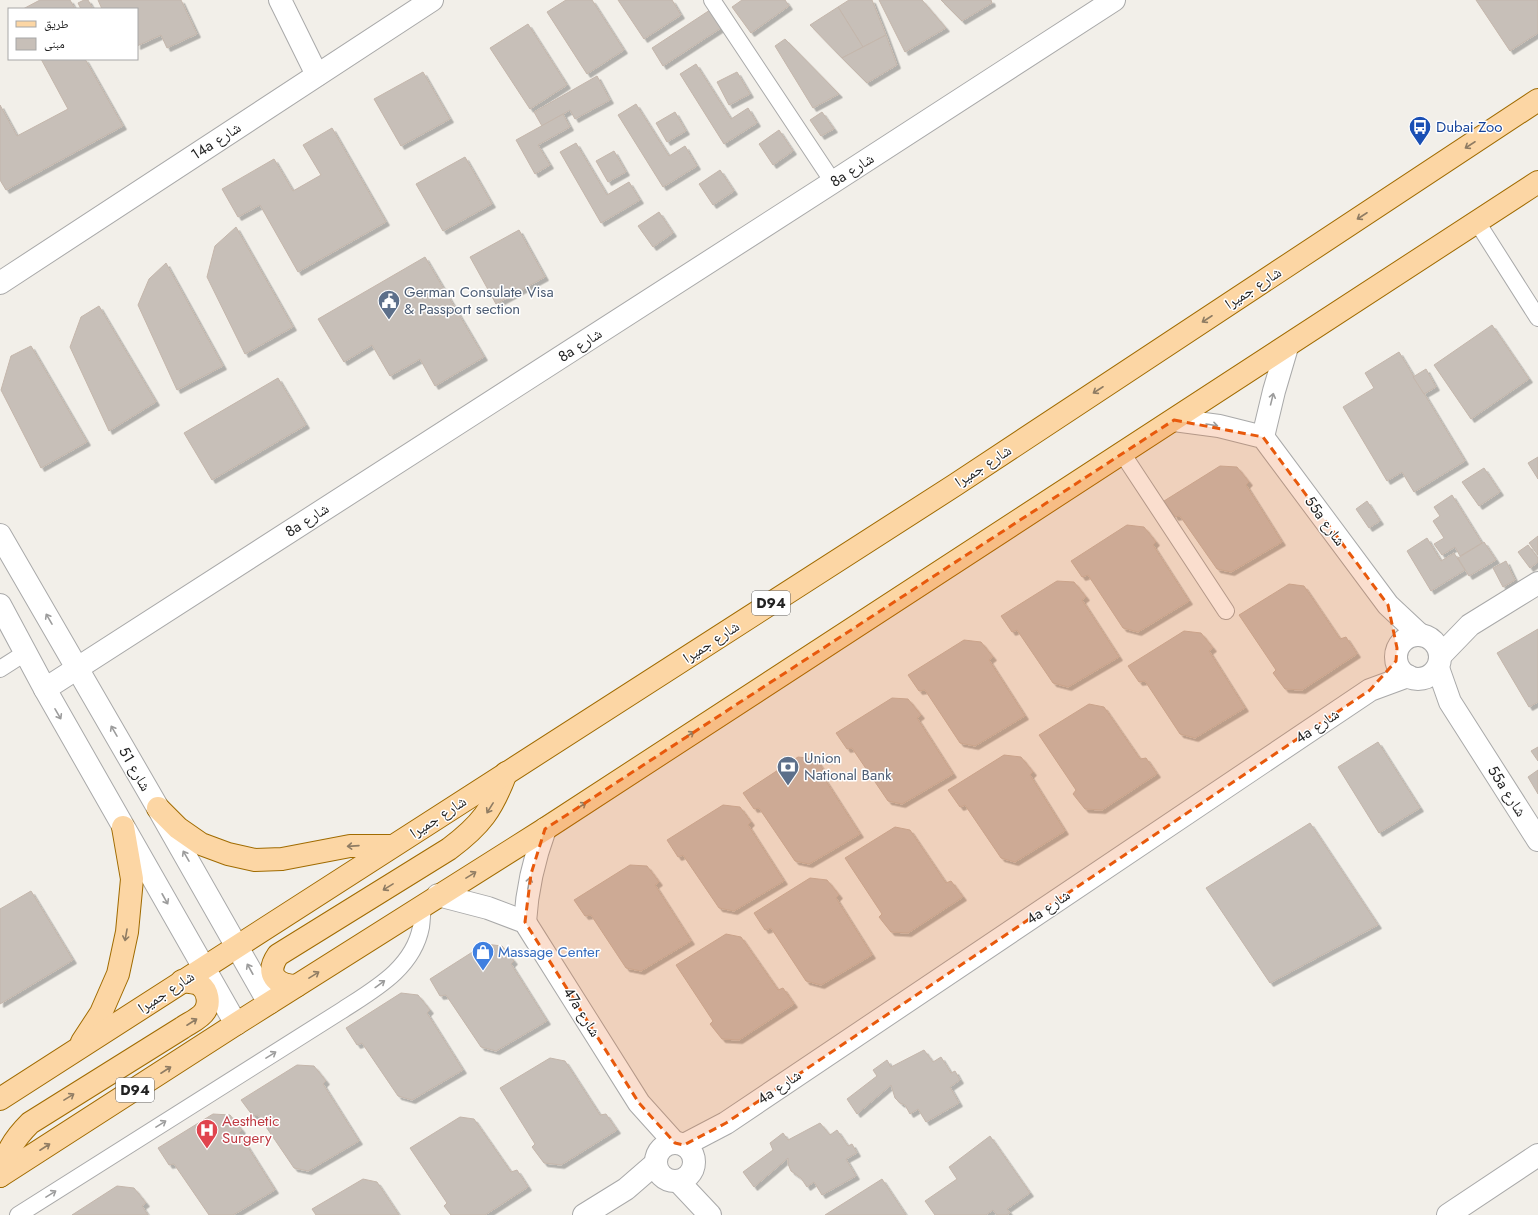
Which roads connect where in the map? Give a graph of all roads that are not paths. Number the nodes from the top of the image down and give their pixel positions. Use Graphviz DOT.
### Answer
graph roads {
  1 [pos="280,0"];
  2 [pos="432,0"];
  3 [pos="712,0"];
  4 [pos="1114,0"];
  5 [pos="317,75"];
  6 [pos="1538,100"];
  7 [pos="833,182"];
  8 [pos="1538,182"];
  9 [pos="1477,222"];
  10 [pos="0,283"];
  11 [pos="1538,318"];
  12 [pos="1287,347"];
  13 [pos="1174,420"];
  14 [pos="1263,437"];
  15 [pos="1122,454"];
  16 [pos="0,535"];
  17 [pos="1538,583"];
  18 [pos="0,605"];
  19 [pos="1226,611"];
  20 [pos="25,653"];
  21 [pos="1419,657"];
  22 [pos="77,668"];
  23 [pos="0,669"];
  24 [pos="44,689"];
  25 [pos="506,773"];
  26 [pos="158,808"];
  27 [pos="123,827"];
  28 [pos="545,829"];
  29 [pos="1538,840"];
  30 [pos="392,846"];
  31 [pos="431,900"];
  32 [pos="525,922"];
  33 [pos="237,946"];
  34 [pos="204,968"];
  35 [pos="182,981"];
  36 [pos="296,986"];
  37 [pos="269,1003"];
  38 [pos="236,1024"];
  39 [pos="77,1049"];
  40 [pos="0,1099"];
  41 [pos="1538,1155"];
  42 [pos="675,1162"];
  43 [pos="0,1176"];
  44 [pos="708,1213"];
  45 [pos="18,1215"];
  46 [pos="584,1215"];
  47 [pos="1448,1215"];
  1 -- 5 [label="street"];
  2 -- 5 [label="street, 14a شارع"];
  3 -- 7 [label="lane"];
  4 -- 7 [label="street, 8a شارع"];
  5 -- 10 [label="street, 14a شارع"];
  6 -- 25 [label="main road, شارع جميرا / D94, one-way"];
  7 -- 22 [label="street, 8a شارع"];
  8 -- 9 [label="main road, D94"];
  9 -- 11 [label="lane"];
  9 -- 12 [label="main road, D94"];
  12 -- 13 [label="main road, D94"];
  14 -- 12 [label="street, one-way"];
  13 -- 14 [label="street, one-way"];
  13 -- 15 [label="main road, D94"];
  14 -- 21 [label="street, 55a شارع"];
  15 -- 19 [label="lane"];
  28 -- 15 [label="main road, D94, one-way"];
  22 -- 16 [label="street, شارع 51, one-way"];
  17 -- 21 [label="street, 4a شارع"];
  18 -- 20 [label="street"];
  20 -- 23 [label="lane"];
  20 -- 24 [label="street"];
  21 -- 29 [label="street, 55a شارع"];
  21 -- 42 [label="street, 4a شارع"];
  22 -- 24 [label="street, 8a شارع"];
  26 -- 22 [label="street, شارع 51, one-way"];
  24 -- 27 [label="street, one-way"];
  25 -- 30 [label="main road, شارع جميرا / D94"];
  25 -- 36 [label="main road, one-way"];
  30 -- 26 [label="main road, one-way"];
  33 -- 26 [label="street, شارع 51, one-way"];
  27 -- 34 [label="street, one-way"];
  27 -- 39 [label="main road, one-way"];
  31 -- 28 [label="main road, D94, one-way"];
  32 -- 28 [label="street, one-way"];
  30 -- 33 [label="main road, شارع جميرا / D94"];
  31 -- 32 [label="street"];
  36 -- 31 [label="main road, D94, one-way"];
  45 -- 31 [label="lane, one-way"];
  32 -- 42 [label="street, 47a شارع"];
  33 -- 34 [label="main road, شارع جميرا / D94"];
  37 -- 33 [label="street, شارع 51, one-way"];
  34 -- 35 [label="main road, شارع جميرا / D94"];
  34 -- 38 [label="street"];
  35 -- 39 [label="main road, شارع جميرا / D94"];
  43 -- 35 [label="main road, one-way"];
  36 -- 37 [label="main road, D94"];
  37 -- 38 [label="main road, D94"];
  43 -- 38 [label="main road, D94, one-way"];
  39 -- 40 [label="main road, شارع جميرا / D94"];
  41 -- 47 [label="street"];
  42 -- 44 [label="street, 47a شارع"];
  42 -- 46 [label="street, 4a شارع"];
}
